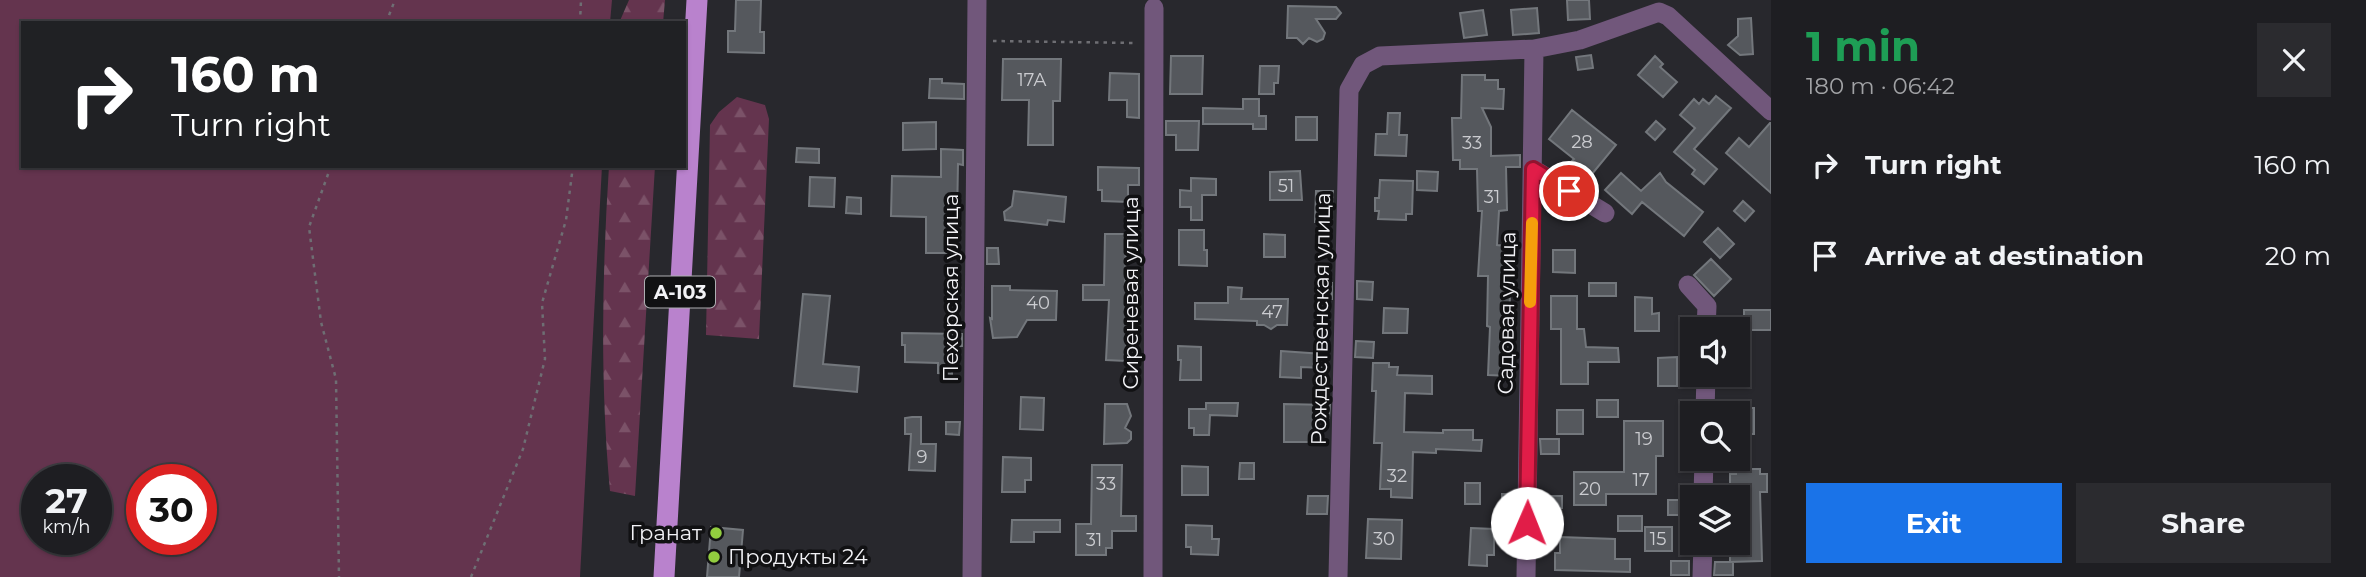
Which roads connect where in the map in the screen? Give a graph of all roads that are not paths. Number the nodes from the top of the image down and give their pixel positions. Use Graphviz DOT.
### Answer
graph roads {
  1 [pos="697,0"];
  2 [pos="977,0"];
  3 [pos="1154,8"];
  4 [pos="1534,49"];
  5 [pos="1771,111"];
  6 [pos="1533,169"];
  7 [pos="1605,213"];
  8 [pos="1688,285"];
  9 [pos="1707,317"];
  10 [pos="1703,555"];
  11 [pos="664,577"];
  12 [pos="972,577"];
  13 [pos="1153,577"];
  14 [pos="1338,577"];
  15 [pos="1526,577"];
  16 [pos="1702,577"];
  1 -- 11 [label="main road, А-103"];
  2 -- 12 [label="street, Пехорская улица"];
  3 -- 13 [label="street, Сиреневая улица"];
  4 -- 5 [label="street"];
  4 -- 6 [label="street, Садовая улица"];
  4 -- 14 [label="street, Рождественская улица"];
  6 -- 7 [label="street"];
  6 -- 15 [label="street, Садовая улица"];
  8 -- 9 [label="street"];
  10 -- 16 [label="street"];
}
